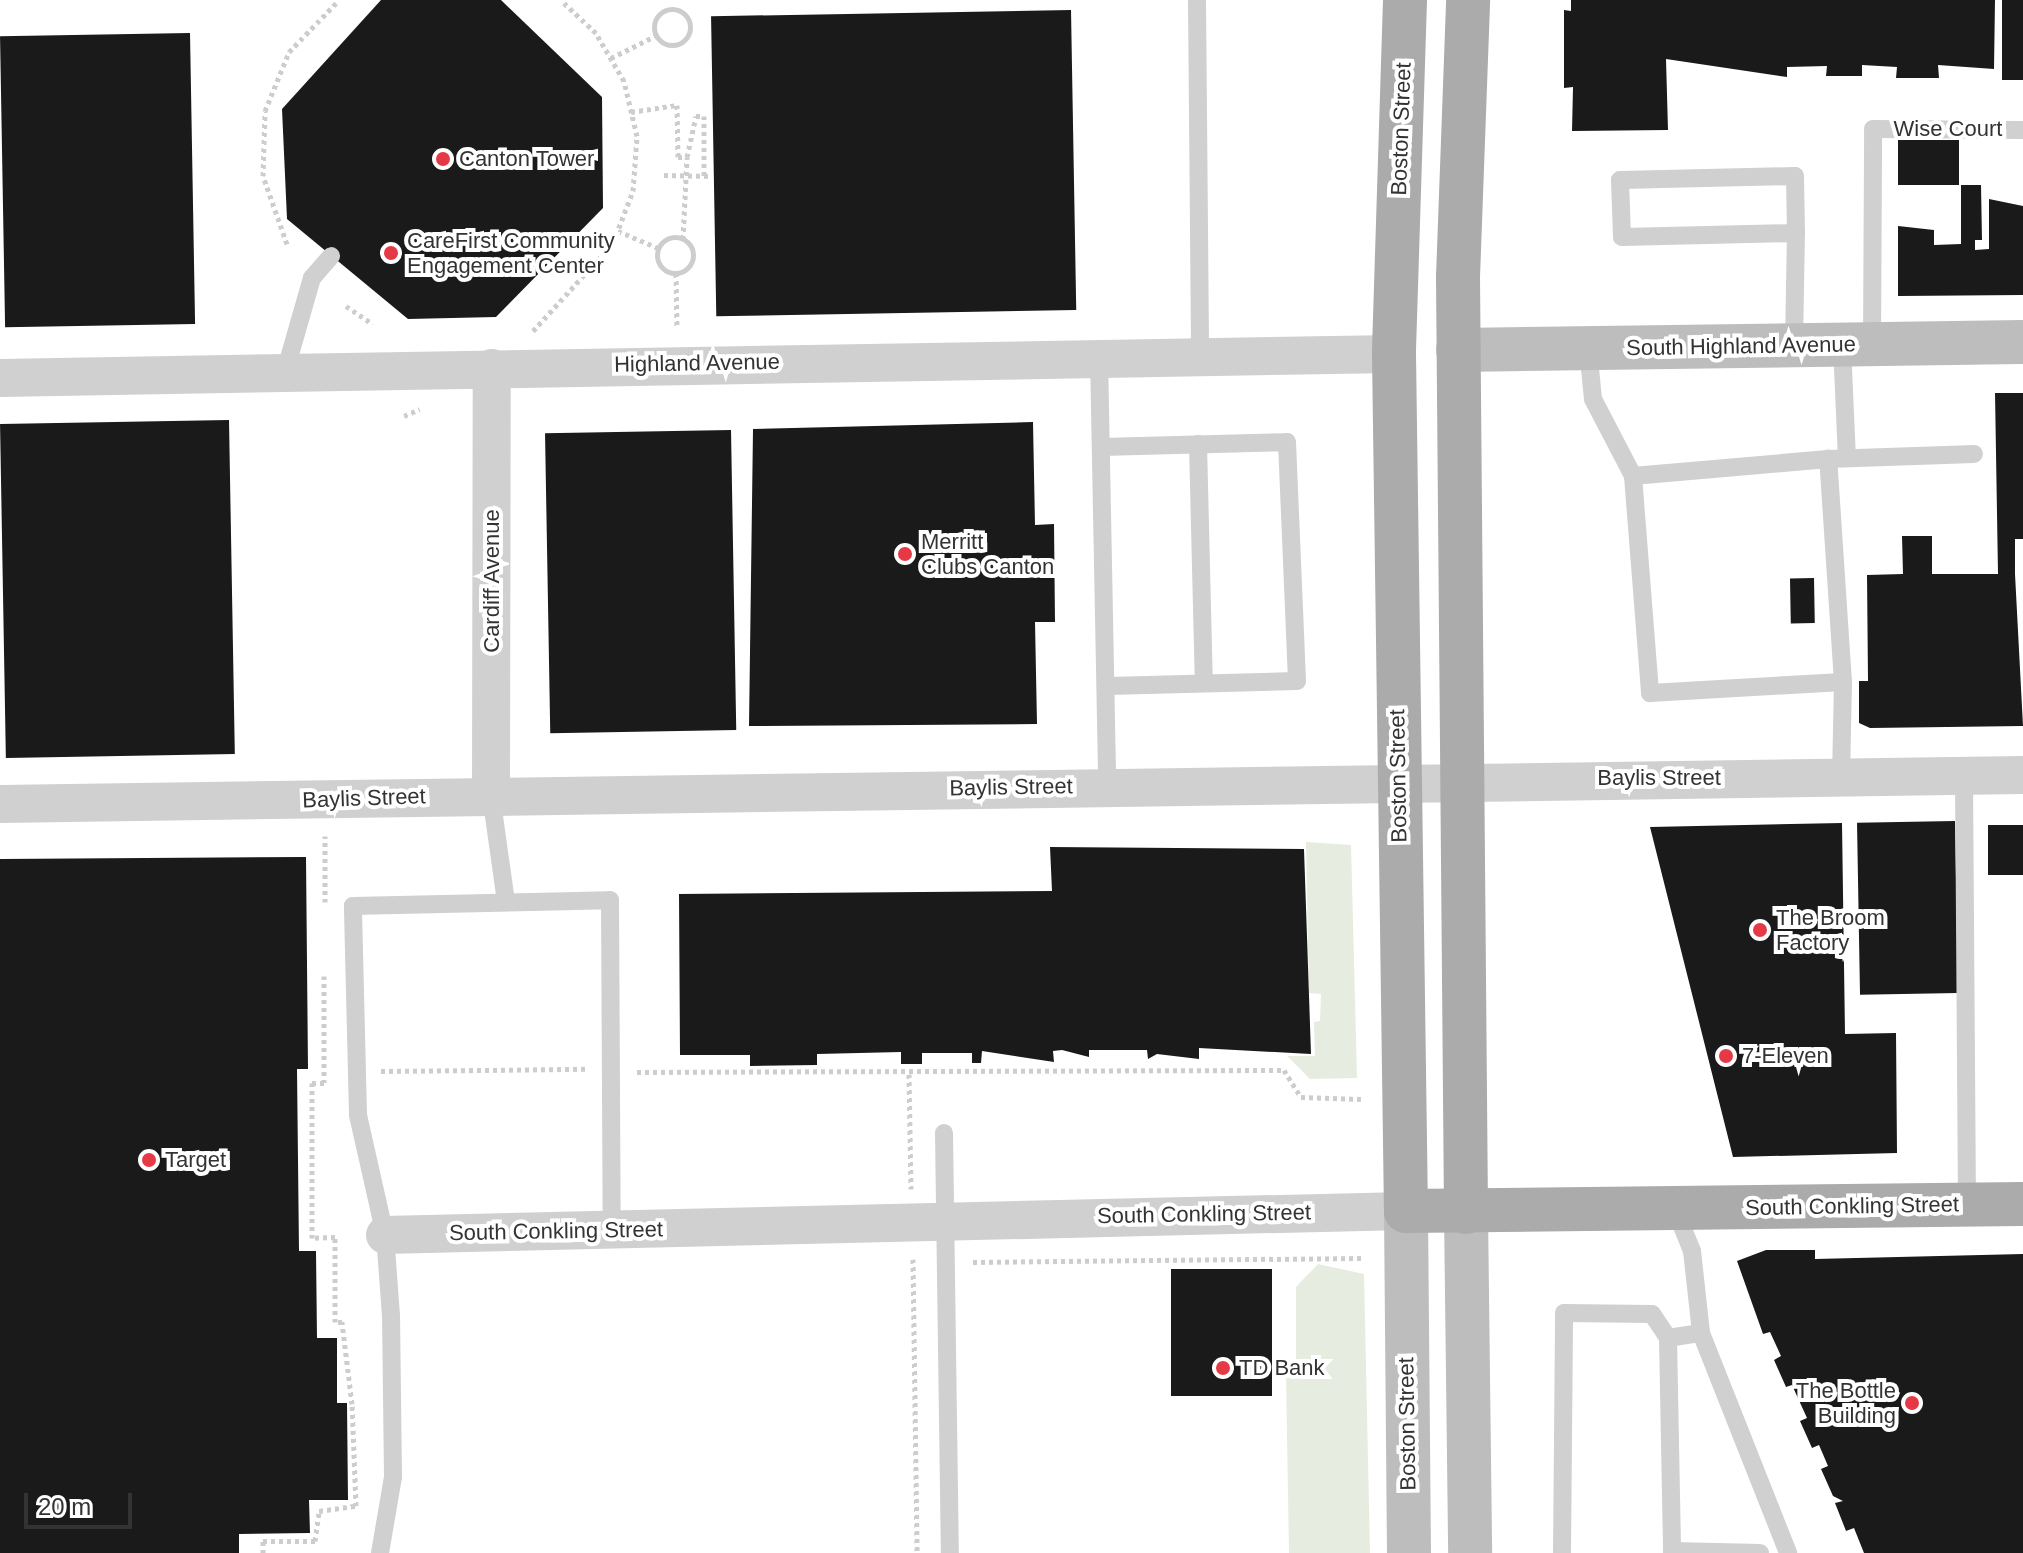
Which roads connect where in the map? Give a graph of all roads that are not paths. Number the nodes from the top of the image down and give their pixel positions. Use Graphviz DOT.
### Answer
graph roads {
  1 [pos="1197,0"];
  2 [pos="1405,0"];
  3 [pos="1468,0"];
  4 [pos="2023,130"];
  5 [pos="1796,233"];
  6 [pos="331,256"];
  7 [pos="2023,342"];
  8 [pos="1794,345"];
  9 [pos="1857,345"];
  10 [pos="1588,348"];
  11 [pos="1458,350"];
  12 [pos="1394,354"];
  13 [pos="1200,355"];
  14 [pos="1099,356"];
  15 [pos="492,368"];
  16 [pos="285,372"];
  17 [pos="0,378"];
  18 [pos="1198,444"];
  19 [pos="1101,447"];
  20 [pos="1974,454"];
  21 [pos="1838,458"];
  22 [pos="1633,476"];
  23 [pos="1843,682"];
  24 [pos="1204,683"];
  25 [pos="1108,686"];
  26 [pos="2023,775"];
  27 [pos="1841,777"];
  28 [pos="1964,777"];
  29 [pos="1398,780"];
  30 [pos="1460,781"];
  31 [pos="1107,786"];
  32 [pos="491,795"];
  33 [pos="0,804"];
  34 [pos="506,902"];
  35 [pos="944,1133"];
  36 [pos="2023,1204"];
  37 [pos="1967,1205"];
  38 [pos="1675,1209"];
  39 [pos="1406,1211"];
  40 [pos="1466,1212"];
  41 [pos="930,1219"];
  42 [pos="612,1230"];
  43 [pos="385,1235"];
  44 [pos="1701,1333"];
  45 [pos="1668,1338"];
  46 [pos="1672,1552"];
  47 [pos="380,1553"];
  48 [pos="950,1553"];
  49 [pos="1409,1553"];
  50 [pos="1470,1553"];
  51 [pos="1562,1553"];
  52 [pos="1760,1553"];
  53 [pos="1788,1553"];
  1 -- 13 [label="lane"];
  2 -- 12 [label="main road, Boston Street"];
  3 -- 11 [label="main road"];
  4 -- 9 [label="lane, Wise Court"];
  5 -- 5 [label="lane"];
  5 -- 8 [label="lane"];
  6 -- 16 [label="lane"];
  7 -- 9 [label="main road, South Highland Avenue"];
  8 -- 9 [label="main road, South Highland Avenue"];
  8 -- 10 [label="main road, South Highland Avenue"];
  9 -- 21 [label="lane"];
  10 -- 11 [label="main road, South Highland Avenue"];
  10 -- 22 [label="lane"];
  11 -- 30 [label="main road"];
  12 -- 13 [label="street, Highland Avenue"];
  12 -- 29 [label="main road, Boston Street"];
  13 -- 14 [label="street, Highland Avenue"];
  14 -- 15 [label="street, Highland Avenue"];
  14 -- 19 [label="lane"];
  15 -- 16 [label="street, Highland Avenue"];
  15 -- 32 [label="street, Cardiff Avenue"];
  16 -- 17 [label="street, Highland Avenue"];
  18 -- 19 [label="lane"];
  18 -- 24 [label="lane"];
  18 -- 24 [label="lane"];
  19 -- 25 [label="lane"];
  20 -- 21 [label="lane"];
  21 -- 22 [label="lane"];
  21 -- 23 [label="lane"];
  22 -- 23 [label="lane"];
  23 -- 27 [label="lane"];
  24 -- 25 [label="lane"];
  25 -- 31 [label="lane"];
  26 -- 28 [label="street, Baylis Street"];
  27 -- 28 [label="street, Baylis Street"];
  27 -- 30 [label="street, Baylis Street"];
  28 -- 37 [label="lane"];
  29 -- 30 [label="street, Baylis Street"];
  29 -- 31 [label="street, Baylis Street"];
  29 -- 39 [label="main road, Boston Street"];
  30 -- 40 [label="main road"];
  31 -- 32 [label="street, Baylis Street"];
  32 -- 33 [label="street, Baylis Street"];
  32 -- 34 [label="lane"];
  34 -- 42 [label="lane"];
  34 -- 43 [label="lane"];
  35 -- 41 [label="lane"];
  36 -- 37 [label="main road, South Conkling Street"];
  37 -- 38 [label="main road, South Conkling Street"];
  38 -- 40 [label="main road, South Conkling Street"];
  38 -- 44 [label="lane"];
  39 -- 40 [label="main road, South Conkling Street"];
  39 -- 41 [label="street, South Conkling Street"];
  39 -- 49 [label="main road, Boston Street"];
  40 -- 50 [label="main road"];
  41 -- 42 [label="street, South Conkling Street"];
  41 -- 48 [label="lane"];
  42 -- 43 [label="street, South Conkling Street"];
  43 -- 47 [label="lane"];
  44 -- 45 [label="lane"];
  44 -- 53 [label="lane"];
  45 -- 46 [label="lane"];
  45 -- 51 [label="lane"];
  46 -- 52 [label="lane"];
}
